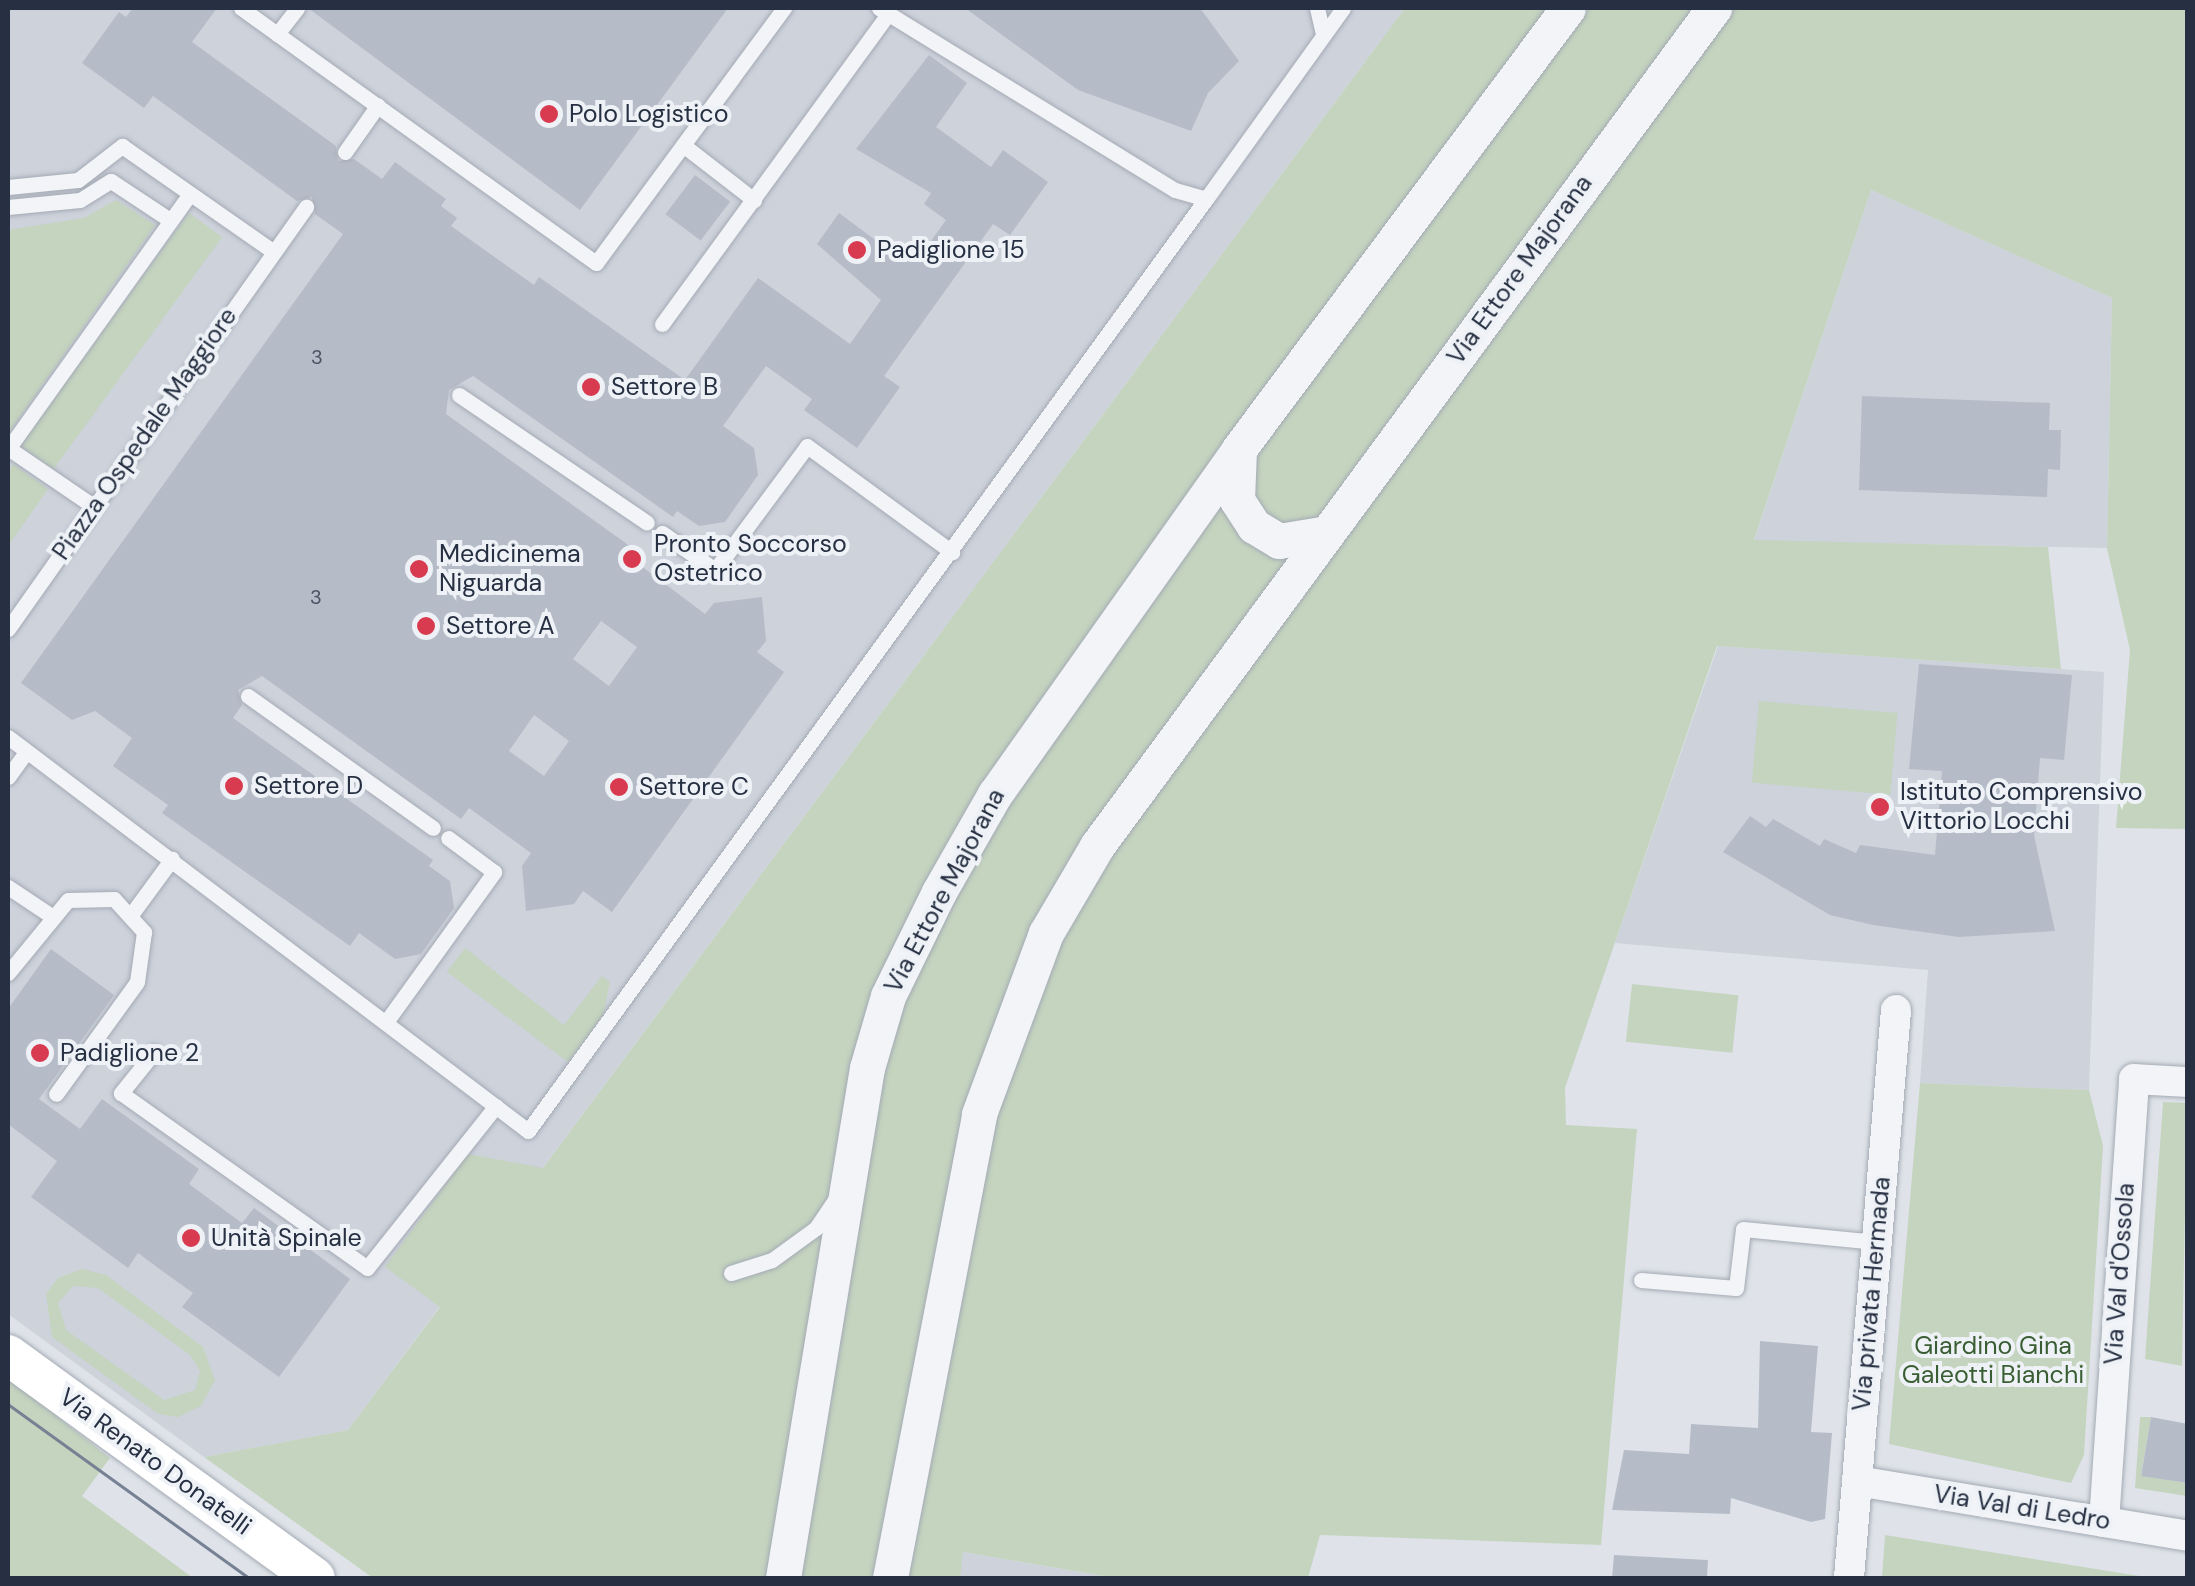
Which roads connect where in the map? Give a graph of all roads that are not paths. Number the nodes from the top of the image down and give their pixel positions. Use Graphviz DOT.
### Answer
graph roads {
  1 [pos="241,8"];
  2 [pos="296,8"];
  3 [pos="784,8"];
  4 [pos="1318,8"];
  5 [pos="1343,8"];
  6 [pos="1568,8"];
  7 [pos="1714,8"];
  8 [pos="884,11"];
  9 [pos="277,34"];
  10 [pos="1323,34"];
  11 [pos="378,105"];
  12 [pos="683,145"];
  13 [pos="345,152"];
  14 [pos="8,187"];
  15 [pos="190,194"];
  16 [pos="1206,199"];
  17 [pos="754,200"];
  18 [pos="8,206"];
  19 [pos="306,207"];
  20 [pos="170,220"];
  21 [pos="274,252"];
  22 [pos="662,324"];
  23 [pos="459,395"];
  24 [pos="8,449"];
  25 [pos="1239,449"];
  26 [pos="94,506"];
  27 [pos="647,523"];
  28 [pos="662,533"];
  29 [pos="1327,533"];
  30 [pos="952,552"];
  31 [pos="12,623"];
  32 [pos="248,696"];
  33 [pos="8,737"];
  34 [pos="26,752"];
  35 [pos="8,777"];
  36 [pos="433,828"];
  37 [pos="448,838"];
  38 [pos="172,858"];
  39 [pos="8,887"];
  40 [pos="133,912"];
  41 [pos="50,915"];
  42 [pos="8,972"];
  43 [pos="1896,1010"];
  44 [pos="386,1022"];
  45 [pos="154,1052"];
  46 [pos="2188,1082"];
  47 [pos="56,1094"];
  48 [pos="496,1106"];
  49 [pos="843,1188"];
  50 [pos="1876,1242"];
  51 [pos="732,1273"];
  52 [pos="1641,1280"];
  53 [pos="8,1355"];
  54 [pos="1857,1482"];
  55 [pos="2104,1522"];
  56 [pos="2188,1536"];
  57 [pos="304,1575"];
  58 [pos="783,1578"];
  59 [pos="890,1578"];
  60 [pos="1849,1578"];
  1 -- 9 [label="lane"];
  2 -- 9 [label="lane"];
  3 -- 12 [label="lane"];
  4 -- 10 [label="lane"];
  5 -- 10 [label="lane"];
  6 -- 25 [label="street, Via Ettore Majorana"];
  7 -- 29 [label="street, Via Ettore Majorana"];
  8 -- 16 [label="lane"];
  8 -- 17 [label="lane"];
  9 -- 11 [label="lane"];
  10 -- 16 [label="lane"];
  11 -- 12 [label="lane"];
  11 -- 13 [label="lane"];
  12 -- 17 [label="lane"];
  14 -- 15 [label="lane"];
  15 -- 20 [label="lane"];
  15 -- 21 [label="lane"];
  16 -- 30 [label="lane"];
  17 -- 22 [label="lane"];
  18 -- 20 [label="lane"];
  19 -- 21 [label="lane, Piazza Ospedale Maggiore"];
  20 -- 24 [label="lane"];
  21 -- 26 [label="lane, Piazza Ospedale Maggiore"];
  23 -- 27 [label="lane"];
  24 -- 26 [label="lane"];
  25 -- 29 [label="street"];
  25 -- 49 [label="street, Via Ettore Majorana"];
  26 -- 31 [label="lane, Piazza Ospedale Maggiore"];
  28 -- 30 [label="lane"];
  29 -- 59 [label="street, Via Ettore Majorana"];
  30 -- 48 [label="lane"];
  32 -- 36 [label="lane"];
  33 -- 34 [label="lane"];
  34 -- 35 [label="lane"];
  34 -- 38 [label="lane"];
  37 -- 44 [label="lane"];
  38 -- 40 [label="lane"];
  38 -- 44 [label="lane"];
  39 -- 41 [label="lane"];
  40 -- 41 [label="lane"];
  40 -- 47 [label="lane"];
  41 -- 42 [label="lane"];
  43 -- 50 [label="street, Via privata Hermada"];
  44 -- 48 [label="lane"];
  45 -- 48 [label="lane"];
  46 -- 55 [label="street, Via Val d'Ossola"];
  49 -- 51 [label="lane"];
  49 -- 58 [label="street, Via Ettore Majorana"];
  50 -- 52 [label="lane"];
  50 -- 54 [label="street, Via privata Hermada"];
  53 -- 57 [label="main road, Via Renato Donatelli"];
  54 -- 55 [label="street, Via Val di Ledro"];
  54 -- 60 [label="street, Via privata Hermada"];
  55 -- 56 [label="street, Via Val di Ledro"];
}
